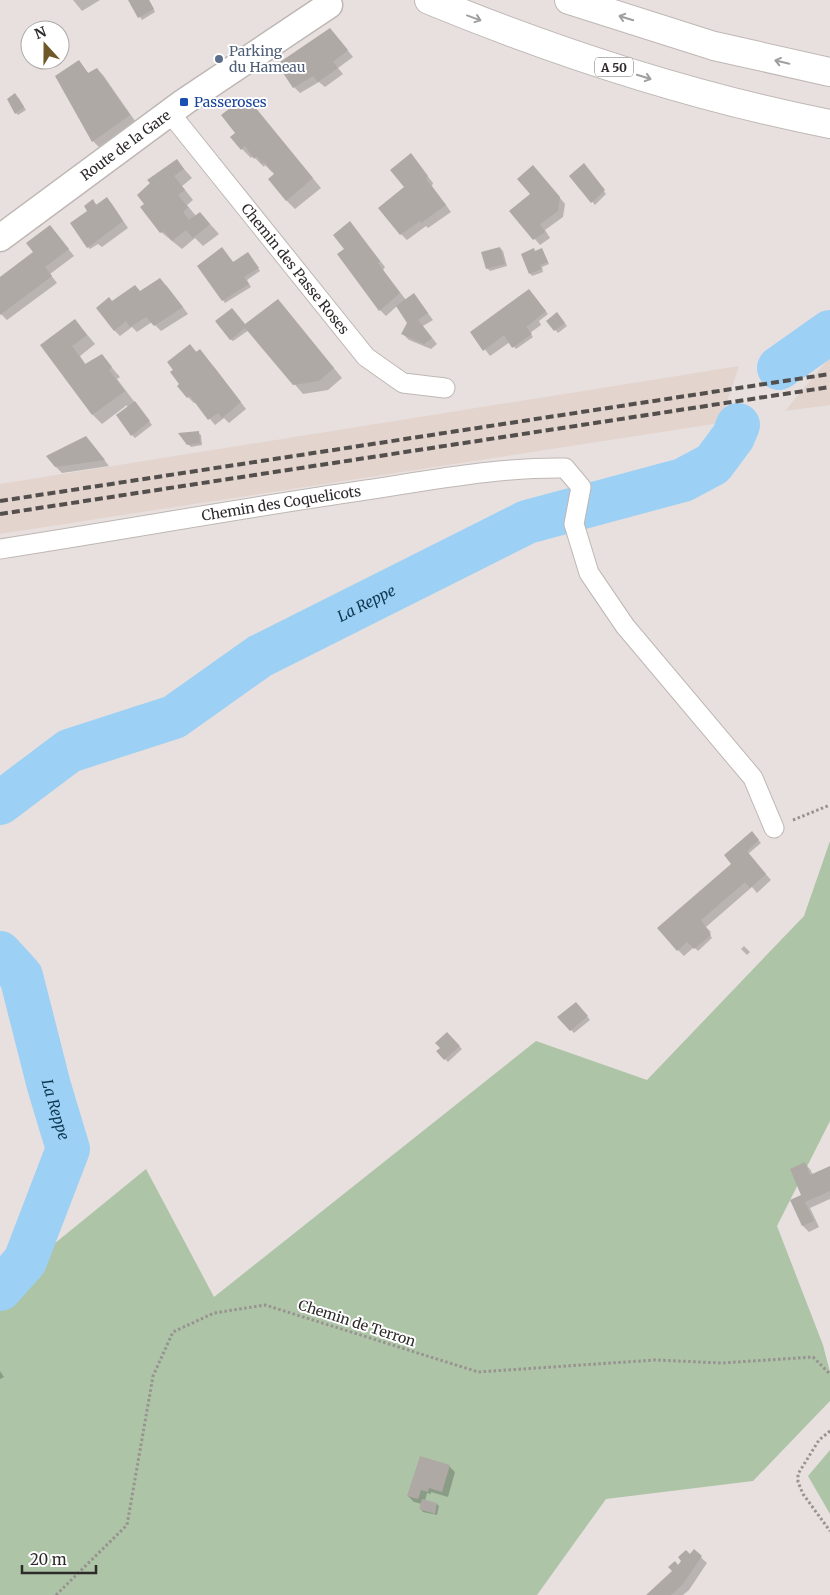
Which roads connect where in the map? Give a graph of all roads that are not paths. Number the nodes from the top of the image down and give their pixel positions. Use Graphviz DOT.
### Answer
graph roads {
  1 [pos="429,0"];
  2 [pos="569,0"];
  3 [pos="329,5"];
  4 [pos="830,72"];
  5 [pos="170,113"];
  6 [pos="830,124"];
  7 [pos="0,238"];
  8 [pos="445,388"];
  9 [pos="0,549"];
  10 [pos="774,828"];
  1 -- 6 [label="highway, A 50, one-way"];
  4 -- 2 [label="highway, one-way"];
  3 -- 5 [label="street, Route de la Gare"];
  5 -- 7 [label="street, Route de la Gare"];
  5 -- 8 [label="street, Chemin des Passe Roses"];
  9 -- 10 [label="street, Chemin des Coquelicots"];
}
